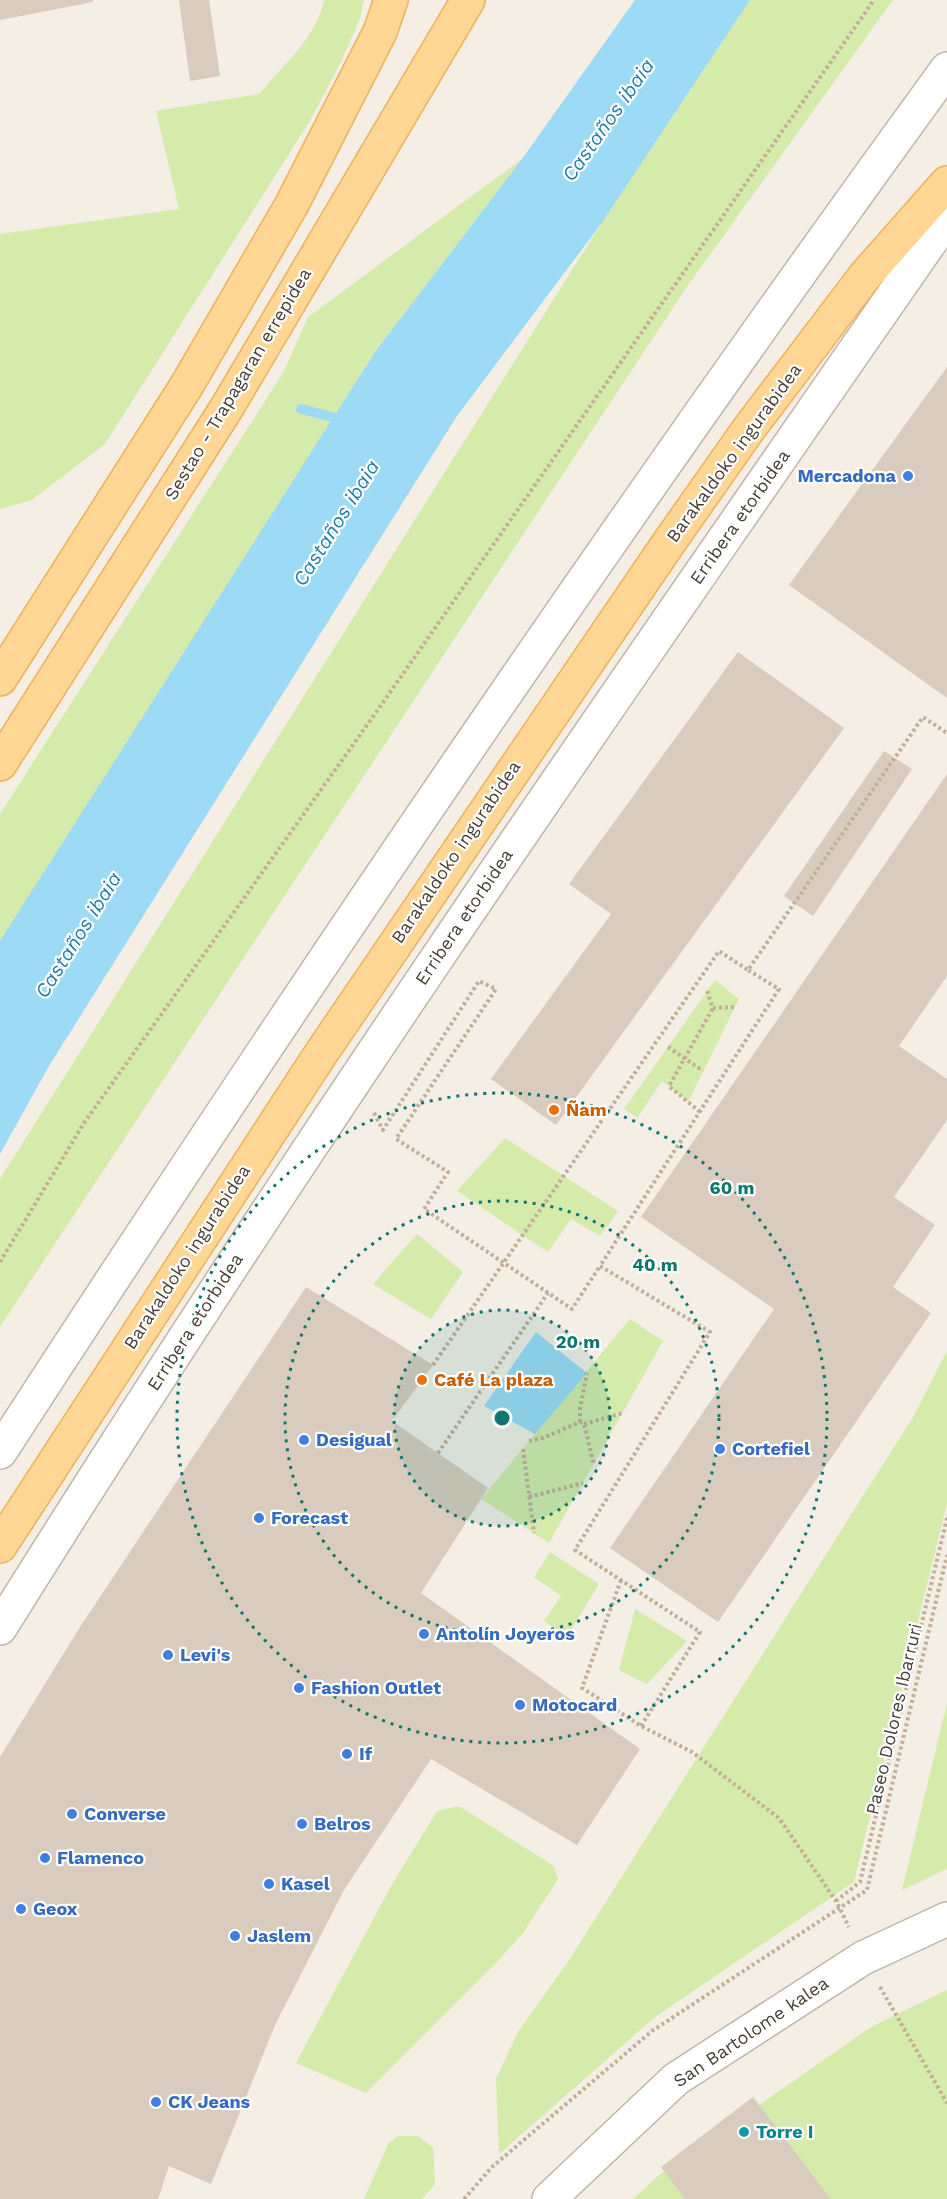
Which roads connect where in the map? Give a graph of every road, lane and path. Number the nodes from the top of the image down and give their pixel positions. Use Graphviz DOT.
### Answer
graph roads {
  1 [pos="391,0"];
  2 [pos="468,0"];
  3 [pos="874,0"];
  4 [pos="947,69"];
  5 [pos="947,183"];
  6 [pos="947,218"];
  7 [pos="0,679"];
  8 [pos="947,733"];
  9 [pos="0,764"];
  10 [pos="748,970"];
  11 [pos="707,991"];
  12 [pos="734,1007"];
  13 [pos="713,1008"];
  14 [pos="668,1047"];
  15 [pos="684,1058"];
  16 [pos="703,1071"];
  17 [pos="357,1077"];
  18 [pos="700,1112"];
  19 [pos="0,1262"];
  20 [pos="503,1263"];
  21 [pos="600,1266"];
  22 [pos="548,1293"];
  23 [pos="433,1365"];
  24 [pos="587,1373"];
  25 [pos="623,1413"];
  26 [pos="582,1423"];
  27 [pos="529,1441"];
  28 [pos="523,1449"];
  29 [pos="0,1452"];
  30 [pos="438,1453"];
  31 [pos="594,1465"];
  32 [pos="583,1483"];
  33 [pos="529,1497"];
  34 [pos="947,1518"];
  35 [pos="534,1533"];
  36 [pos="0,1546"];
  37 [pos="947,1555"];
  38 [pos="621,1580"];
  39 [pos="0,1628"];
  40 [pos="641,1726"];
  41 [pos="836,1900"];
  42 [pos="840,1908"];
  43 [pos="947,1919"];
  44 [pos="863,1958"];
  45 [pos="947,2103"];
  46 [pos="464,2199"];
  47 [pos="549,2199"];
  1 -- 7 [label="main road"];
  2 -- 9 [label="main road, Sestao - Trapagaran errepidea"];
  3 -- 19 [label="path"];
  4 -- 29 [label="street"];
  5 -- 36 [label="main road, Barakaldoko ingurabidea"];
  6 -- 17 [label="street, Erribera etorbidea"];
  8 -- 10 [label="path"];
  10 -- 18 [label="path"];
  10 -- 20 [label="path"];
  11 -- 13 [label="path"];
  12 -- 13 [label="path"];
  13 -- 15 [label="path"];
  14 -- 15 [label="path"];
  15 -- 16 [label="path"];
  15 -- 18 [label="path"];
  17 -- 20 [label="path"];
  17 -- 39 [label="street, Erribera etorbidea"];
  18 -- 21 [label="path"];
  20 -- 22 [label="path"];
  20 -- 23 [label="path"];
  21 -- 22 [label="path"];
  21 -- 38 [label="path"];
  22 -- 30 [label="path"];
  24 -- 26 [label="path"];
  25 -- 26 [label="path"];
  26 -- 27 [label="path"];
  26 -- 31 [label="path"];
  28 -- 33 [label="path"];
  32 -- 33 [label="path"];
  33 -- 35 [label="path"];
  34 -- 41 [label="path"];
  37 -- 42 [label="path, Paseo Dolores Ibarruri"];
  38 -- 40 [label="path"];
  38 -- 40 [label="path"];
  40 -- 41 [label="path"];
  41 -- 42 [label="path"];
  42 -- 44 [label="path"];
  42 -- 46 [label="path"];
  43 -- 44 [label="street, San Bartolome kalea"];
  44 -- 45 [label="path"];
  44 -- 47 [label="street, San Bartolome kalea"];
}
